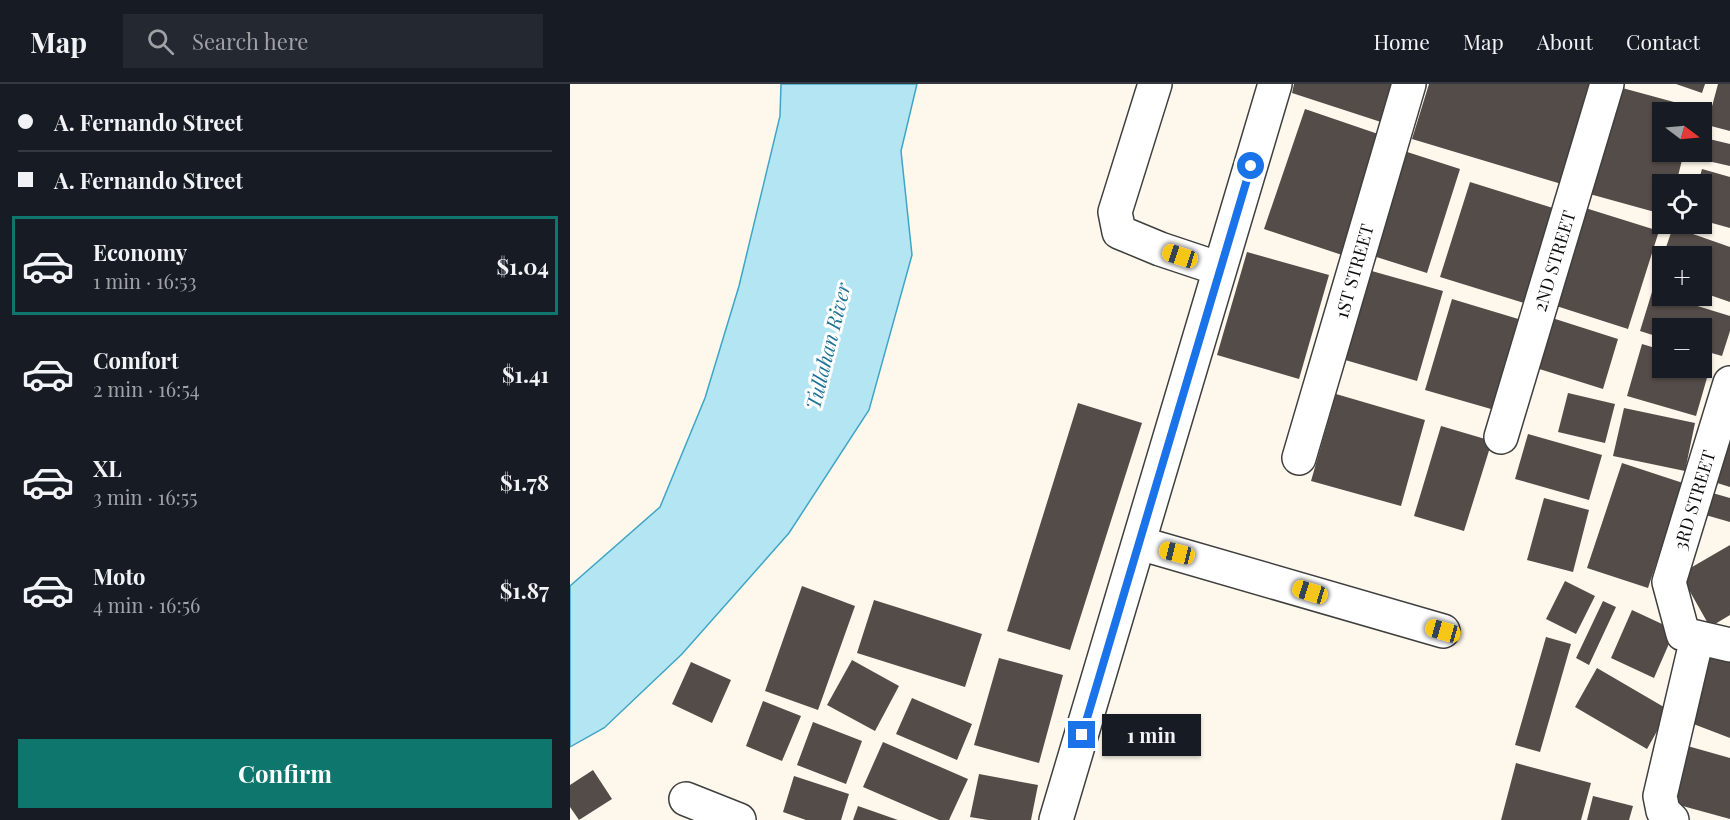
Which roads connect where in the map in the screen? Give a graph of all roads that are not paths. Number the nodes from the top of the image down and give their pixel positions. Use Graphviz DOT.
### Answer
graph roads {
  1 [pos="1155,84"];
  2 [pos="1275,84"];
  3 [pos="1409,84"];
  4 [pos="1608,84"];
  5 [pos="1220,269"];
  6 [pos="1730,383"];
  7 [pos="1501,437"];
  8 [pos="1299,458"];
  9 [pos="1139,543"];
  10 [pos="1443,631"];
  11 [pos="1698,638"];
  12 [pos="1730,645"];
  13 [pos="686,799"];
  14 [pos="739,820"];
  15 [pos="1056,820"];
  16 [pos="1672,820"];
  1 -- 5 [label="street"];
  2 -- 5 [label="street"];
  3 -- 8 [label="street, 1ST STREET"];
  4 -- 7 [label="street, 2ND STREET"];
  5 -- 9 [label="street"];
  6 -- 11 [label="street, 3RD STREET"];
  9 -- 10 [label="street"];
  9 -- 15 [label="street"];
  11 -- 12 [label="street"];
  11 -- 16 [label="street"];
  13 -- 14 [label="street"];
}
